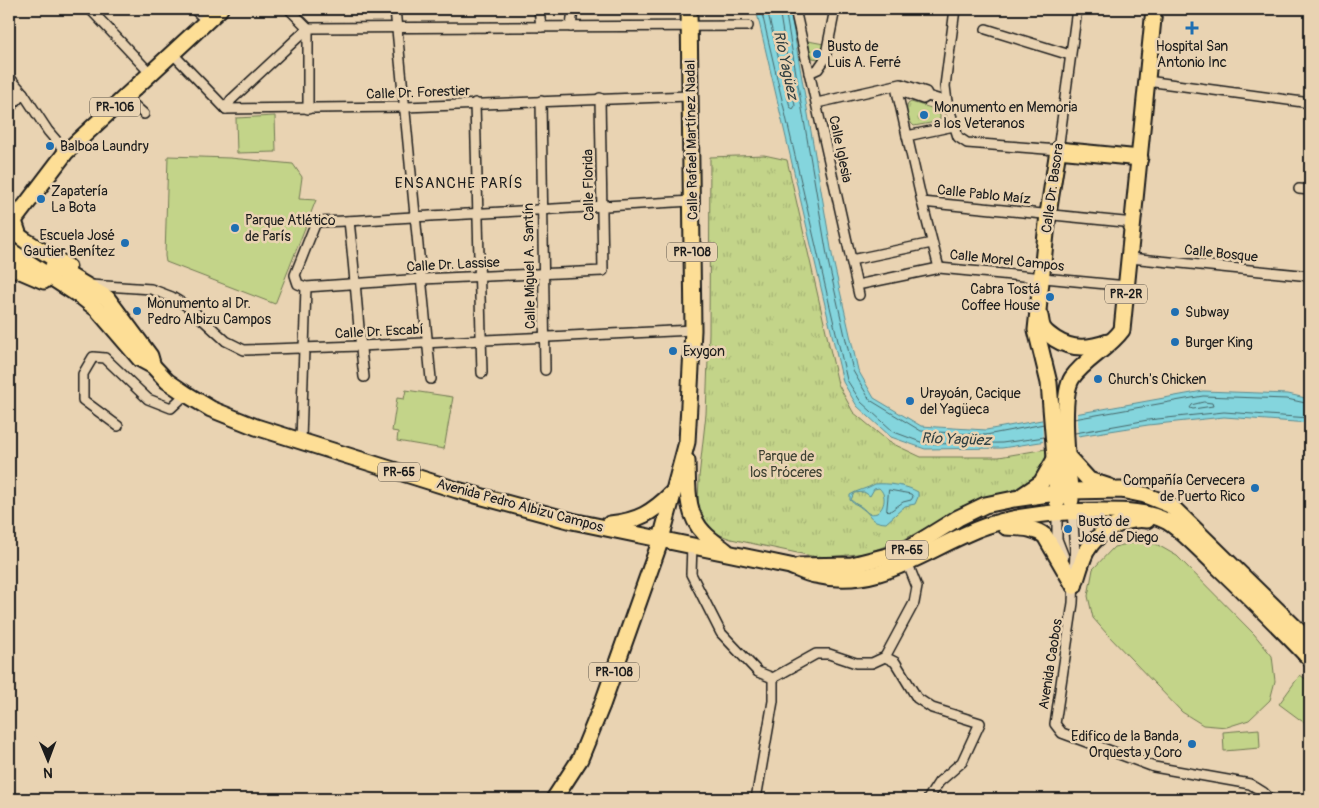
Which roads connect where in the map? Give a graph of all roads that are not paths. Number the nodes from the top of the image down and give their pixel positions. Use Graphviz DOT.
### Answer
graph roads {
  1 [pos="90,9"];
  2 [pos="194,9"];
  3 [pos="220,9"];
  4 [pos="290,9"];
  5 [pos="394,9"];
  6 [pos="539,9"];
  7 [pos="572,9"];
  8 [pos="689,9"];
  9 [pos="795,9"];
  10 [pos="835,9"];
  11 [pos="955,9"];
  12 [pos="1077,9"];
  13 [pos="1154,9"];
  14 [pos="207,21"];
  15 [pos="748,26"];
  16 [pos="396,27"];
  17 [pos="541,27"];
  18 [pos="571,27"];
  19 [pos="689,27"];
  20 [pos="308,28"];
  21 [pos="986,29"];
  22 [pos="172,53"];
  23 [pos="1070,55"];
  24 [pos="150,73"];
  25 [pos="809,73"];
  26 [pos="9,77"];
  27 [pos="1147,81"];
  28 [pos="896,89"];
  29 [pos="23,93"];
  30 [pos="689,96"];
  31 [pos="125,97"];
  32 [pos="600,98"];
  33 [pos="541,101"];
  34 [pos="947,102"];
  35 [pos="817,103"];
  36 [pos="1310,103"];
  37 [pos="475,104"];
  38 [pos="405,107"];
  39 [pos="9,109"];
  40 [pos="226,109"];
  41 [pos="308,109"];
  42 [pos="144,114"];
  43 [pos="954,126"];
  44 [pos="907,136"];
  45 [pos="1058,150"];
  46 [pos="66,152"];
  47 [pos="1140,158"];
  48 [pos="1299,189"];
  49 [pos="1310,190"];
  50 [pos="692,202"];
  51 [pos="922,202"];
  52 [pos="602,206"];
  53 [pos="542,210"];
  54 [pos="479,213"];
  55 [pos="1048,214"];
  56 [pos="415,217"];
  57 [pos="348,221"];
  58 [pos="1134,223"];
  59 [pos="11,224"];
  60 [pos="932,243"];
  61 [pos="11,244"];
  62 [pos="1130,258"];
  63 [pos="851,260"];
  64 [pos="9,266"];
  65 [pos="939,268"];
  66 [pos="602,271"];
  67 [pos="544,273"];
  68 [pos="480,276"];
  69 [pos="1310,276"];
  70 [pos="1040,278"];
  71 [pos="422,279"];
  72 [pos="356,283"];
  73 [pos="86,284"];
  74 [pos="857,284"];
  75 [pos="1127,286"];
  76 [pos="306,287"];
  77 [pos="68,288"];
  78 [pos="859,295"];
  79 [pos="1038,308"];
  80 [pos="693,330"];
  81 [pos="544,337"];
  82 [pos="482,340"];
  83 [pos="1115,340"];
  84 [pos="426,343"];
  85 [pos="360,346"];
  86 [pos="303,348"];
  87 [pos="153,366"];
  88 [pos="545,370"];
  89 [pos="482,373"];
  90 [pos="364,378"];
  91 [pos="431,379"];
  92 [pos="186,394"];
  93 [pos="1059,410"];
  94 [pos="118,426"];
  95 [pos="301,440"];
  96 [pos="687,442"];
  97 [pos="1062,457"];
  98 [pos="1121,490"];
  99 [pos="673,492"];
  100 [pos="1064,492"];
  101 [pos="1014,499"];
  102 [pos="1072,511"];
  103 [pos="1057,512"];
  104 [pos="1168,522"];
  105 [pos="596,526"];
  106 [pos="986,526"];
  107 [pos="661,538"];
  108 [pos="692,545"];
  109 [pos="727,552"];
  110 [pos="905,558"];
  111 [pos="1074,586"];
  112 [pos="1310,642"];
  113 [pos="885,657"];
  114 [pos="1310,659"];
  115 [pos="773,678"];
  116 [pos="554,799"];
  117 [pos="756,799"];
  118 [pos="928,799"];
  119 [pos="1270,799"];
  1 -- 24 [label="street"];
  2 -- 14 [label="street"];
  3 -- 14 [label="main road, PR-106"];
  4 -- 20 [label="street"];
  5 -- 16 [label="street"];
  6 -- 17 [label="street"];
  7 -- 18 [label="street"];
  8 -- 19 [label="main road, Calle Rafael Martínez Nadal / PR-108"];
  9 -- 25 [label="street, Calle Iglesia"];
  10 -- 25 [label="street"];
  11 -- 34 [label="street"];
  12 -- 23 [label="street, Calle Dr. Basora"];
  13 -- 27 [label="main road, PR-2R"];
  14 -- 22 [label="main road, PR-106"];
  15 -- 19 [label="street"];
  16 -- 17 [label="street"];
  16 -- 20 [label="street"];
  16 -- 38 [label="street"];
  17 -- 18 [label="street"];
  18 -- 19 [label="street"];
  19 -- 30 [label="main road, Calle Rafael Martínez Nadal / PR-108"];
  20 -- 40 [label="street"];
  20 -- 41 [label="street"];
  21 -- 23 [label="street"];
  22 -- 24 [label="main road, PR-106"];
  22 -- 40 [label="street"];
  23 -- 45 [label="street, Calle Dr. Basora"];
  24 -- 31 [label="main road, PR-106"];
  25 -- 35 [label="street, Calle Iglesia"];
  26 -- 29 [label="street"];
  27 -- 36 [label="street"];
  27 -- 47 [label="main road, PR-2R"];
  28 -- 34 [label="street"];
  28 -- 35 [label="street"];
  28 -- 44 [label="street"];
  29 -- 39 [label="street"];
  29 -- 46 [label="street"];
  30 -- 32 [label="street, Calle Dr. Forestier"];
  30 -- 50 [label="main road, Calle Rafael Martínez Nadal / PR-108"];
  31 -- 42 [label="street"];
  31 -- 46 [label="main road, PR-106"];
  32 -- 33 [label="street, Calle Dr. Forestier"];
  32 -- 52 [label="street, Calle Florida"];
  33 -- 37 [label="street, Calle Dr. Forestier"];
  33 -- 53 [label="street, Calle Miguel A. Santín"];
  34 -- 43 [label="street"];
  35 -- 63 [label="street, Calle Iglesia"];
  37 -- 38 [label="street, Calle Dr. Forestier"];
  37 -- 54 [label="street"];
  38 -- 41 [label="street, Calle Dr. Forestier"];
  38 -- 56 [label="street"];
  40 -- 41 [label="street, Calle Dr. Forestier"];
  43 -- 44 [label="street"];
  43 -- 45 [label="street"];
  44 -- 51 [label="street"];
  45 -- 47 [label="main road"];
  45 -- 55 [label="main road, Calle Dr. Basora / PR-2R"];
  46 -- 59 [label="main road, PR-106"];
  47 -- 58 [label="main road, PR-2R"];
  48 -- 49 [label="street"];
  50 -- 52 [label="street"];
  50 -- 80 [label="main road, Calle Rafael Martínez Nadal / PR-108"];
  51 -- 55 [label="street, Calle Pablo Maíz"];
  51 -- 60 [label="street"];
  52 -- 53 [label="street"];
  52 -- 66 [label="street, Calle Florida"];
  53 -- 54 [label="street"];
  53 -- 67 [label="street, Calle Miguel A. Santín"];
  54 -- 56 [label="street"];
  54 -- 68 [label="street"];
  55 -- 58 [label="street, Calle Pablo Maíz"];
  55 -- 70 [label="main road, Calle Dr. Basora / PR-2R"];
  56 -- 57 [label="street"];
  56 -- 71 [label="street"];
  57 -- 72 [label="street"];
  57 -- 76 [label="street"];
  58 -- 62 [label="main road, PR-2R"];
  59 -- 73 [label="main road"];
  60 -- 63 [label="street, Calle Morel Campos"];
  60 -- 65 [label="street"];
  61 -- 73 [label="main road, Avenida Pedro Albizu Campos / PR-65"];
  61 -- 77 [label="main road, Avenida Pedro Albizu Campos / PR-65"];
  62 -- 69 [label="street, Calle Bosque"];
  62 -- 75 [label="main road, PR-2R"];
  63 -- 74 [label="street, Calle Iglesia"];
  64 -- 77 [label="main road"];
  65 -- 70 [label="street, Calle Morel Campos"];
  65 -- 74 [label="street, Calle Morel Campos"];
  66 -- 67 [label="street, Calle Dr. Lassise"];
  67 -- 68 [label="street, Calle Dr. Lassise"];
  67 -- 81 [label="street, Calle Miguel A. Santín"];
  68 -- 71 [label="street, Calle Dr. Lassise"];
  68 -- 82 [label="street"];
  70 -- 75 [label="street, Calle Morel Campos"];
  70 -- 79 [label="main road, Calle Dr. Basora / PR-2R"];
  71 -- 72 [label="street, Calle Dr. Lassise"];
  71 -- 84 [label="street"];
  72 -- 76 [label="street, Calle Dr. Lassise"];
  72 -- 85 [label="street"];
  73 -- 86 [label="street, Calle Dr. Escabí"];
  73 -- 87 [label="main road, Avenida Pedro Albizu Campos / PR-65"];
  74 -- 78 [label="street, Calle Iglesia"];
  75 -- 83 [label="main road, PR-2R"];
  76 -- 86 [label="street"];
  77 -- 87 [label="main road, Avenida Pedro Albizu Campos / PR-65"];
  79 -- 83 [label="main road"];
  79 -- 93 [label="main road, PR-2R"];
  80 -- 81 [label="street, Calle Dr. Escabí"];
  80 -- 96 [label="main road, Calle Rafael Martínez Nadal / PR-108"];
  81 -- 82 [label="street, Calle Dr. Escabí"];
  81 -- 88 [label="street, Calle Miguel A. Santín"];
  82 -- 84 [label="street, Calle Dr. Escabí"];
  82 -- 89 [label="street"];
  83 -- 93 [label="main road, PR-2R"];
  84 -- 85 [label="street, Calle Dr. Escabí"];
  84 -- 91 [label="street"];
  85 -- 86 [label="street, Calle Dr. Escabí"];
  85 -- 90 [label="street"];
  86 -- 95 [label="street"];
  87 -- 92 [label="main road, Avenida Pedro Albizu Campos / PR-65"];
  92 -- 94 [label="street"];
  92 -- 95 [label="main road, Avenida Pedro Albizu Campos / PR-65"];
  93 -- 97 [label="main road, PR-2R"];
  95 -- 105 [label="main road, Avenida Pedro Albizu Campos / PR-65"];
  96 -- 99 [label="main road, Calle Rafael Martínez Nadal / PR-108"];
  96 -- 109 [label="main road"];
  97 -- 98 [label="main road"];
  97 -- 100 [label="main road, PR-2R"];
  97 -- 101 [label="main road"];
  98 -- 100 [label="main road, Avenida Pedro Albizu Campos"];
  98 -- 112 [label="main road"];
  99 -- 105 [label="main road"];
  99 -- 107 [label="main road, Calle Rafael Martínez Nadal / PR-108"];
  100 -- 101 [label="main road, Avenida Pedro Albizu Campos / PR-65"];
  100 -- 102 [label="main road, PR-2R"];
  100 -- 103 [label="main road, PR-2R"];
  101 -- 110 [label="main road, Avenida Pedro Albizu Campos / PR-65"];
  102 -- 103 [label="main road, Avenida Pedro Albizu Campos / PR-65"];
  102 -- 104 [label="main road, Avenida Pedro Albizu Campos"];
  102 -- 111 [label="street, Avenida Caobos"];
  103 -- 106 [label="main road, Avenida Pedro Albizu Campos / PR-65"];
  103 -- 111 [label="street, Avenida Caobos"];
  104 -- 111 [label="main road"];
  104 -- 114 [label="main road"];
  105 -- 107 [label="main road, Avenida Pedro Albizu Campos / PR-65"];
  106 -- 110 [label="main road, Avenida Pedro Albizu Campos / PR-65"];
  106 -- 111 [label="main road"];
  107 -- 108 [label="main road, Avenida Pedro Albizu Campos / PR-65"];
  107 -- 116 [label="main road, PR-108"];
  108 -- 109 [label="main road, Avenida Pedro Albizu Campos / PR-65"];
  108 -- 115 [label="street"];
  109 -- 110 [label="main road, Avenida Pedro Albizu Campos / PR-65"];
  110 -- 113 [label="street"];
  111 -- 119 [label="street, Avenida Caobos"];
  113 -- 115 [label="street"];
  113 -- 118 [label="street"];
  115 -- 117 [label="street"];
}
